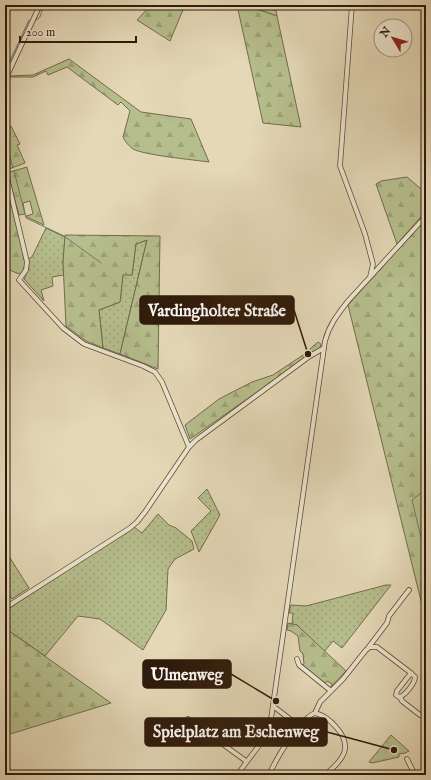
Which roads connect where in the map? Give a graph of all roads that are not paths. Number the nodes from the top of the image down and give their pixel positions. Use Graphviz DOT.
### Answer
graph roads {
  1 [pos="40,5"];
  2 [pos="352,5"];
  3 [pos="5,80"];
  4 [pos="5,169"];
  5 [pos="426,216"];
  6 [pos="374,264"];
  7 [pos="379,267"];
  8 [pos="369,279"];
  9 [pos="324,348"];
  10 [pos="189,447"];
  11 [pos="409,590"];
  12 [pos="5,608"];
  13 [pos="366,650"];
  14 [pos="297,659"];
  15 [pos="411,673"];
  16 [pos="331,691"];
  17 [pos="400,697"];
  18 [pos="273,706"];
  19 [pos="315,713"];
  20 [pos="420,715"];
  21 [pos="188,719"];
  22 [pos="299,726"];
  23 [pos="407,759"];
  24 [pos="246,761"];
  25 [pos="238,775"];
  26 [pos="269,775"];
  27 [pos="325,775"];
  28 [pos="415,775"];
  1 -- 3 [label="street"];
  2 -- 6 [label="street"];
  4 -- 10 [label="street"];
  5 -- 7 [label="street"];
  6 -- 7 [label="street"];
  6 -- 8 [label="street"];
  7 -- 8 [label="street"];
  8 -- 9 [label="street"];
  9 -- 10 [label="street"];
  9 -- 18 [label="street"];
  10 -- 12 [label="street"];
  11 -- 13 [label="street"];
  13 -- 15 [label="street"];
  13 -- 16 [label="street"];
  14 -- 16 [label="street"];
  15 -- 17 [label="street"];
  15 -- 17 [label="street"];
  16 -- 19 [label="street"];
  17 -- 20 [label="street"];
  18 -- 22 [label="street"];
  18 -- 24 [label="street"];
  19 -- 22 [label="street"];
  19 -- 27 [label="street"];
  21 -- 24 [label="street"];
  22 -- 26 [label="street"];
  23 -- 28 [label="street"];
  24 -- 25 [label="street"];
}
